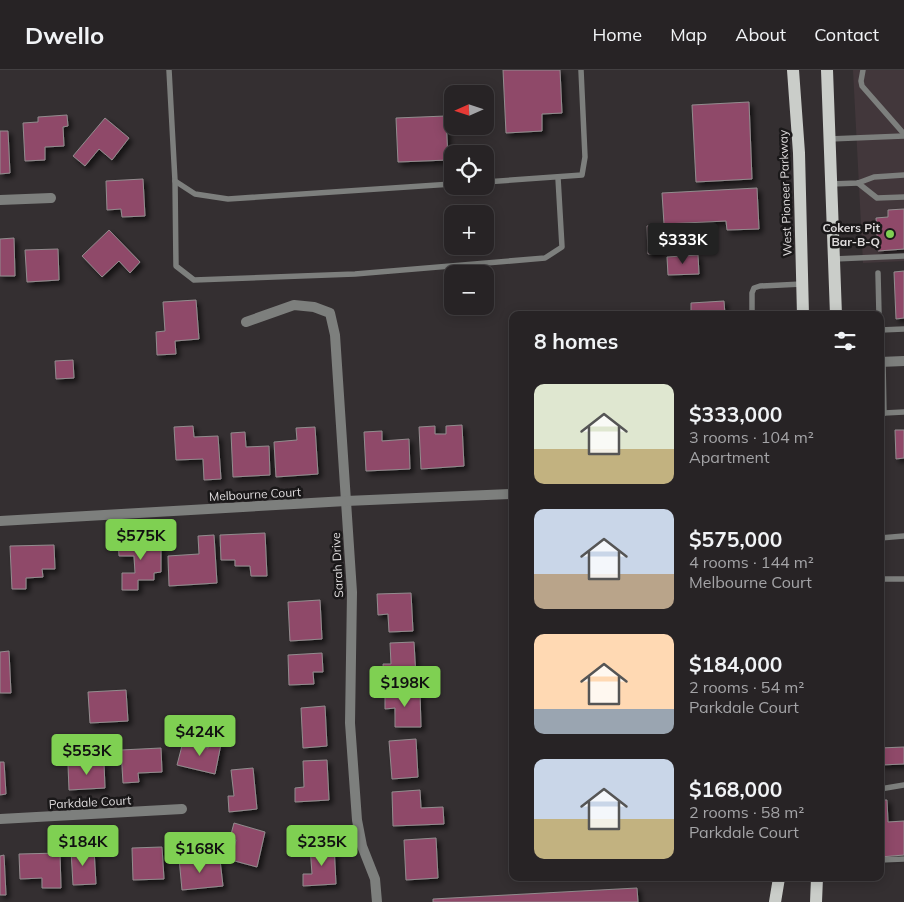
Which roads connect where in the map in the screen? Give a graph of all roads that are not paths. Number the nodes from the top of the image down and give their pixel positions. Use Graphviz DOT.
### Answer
graph roads {
  1 [pos="169,70"];
  2 [pos="581,70"];
  3 [pos="793,70"];
  4 [pos="827,70"];
  5 [pos="863,70"];
  6 [pos="904,135"];
  7 [pos="829,139"];
  8 [pos="904,175"];
  9 [pos="558,178"];
  10 [pos="175,181"];
  11 [pos="494,182"];
  12 [pos="858,183"];
  13 [pos="831,184"];
  14 [pos="444,185"];
  15 [pos="904,197"];
  16 [pos="51,198"];
  17 [pos="0,200"];
  18 [pos="904,256"];
  19 [pos="834,259"];
  20 [pos="878,273"];
  21 [pos="802,284"];
  22 [pos="752,311"];
  23 [pos="803,311"];
  24 [pos="836,311"];
  25 [pos="879,311"];
  26 [pos="246,322"];
  27 [pos="904,329"];
  28 [pos="884,330"];
  29 [pos="904,361"];
  30 [pos="884,362"];
  31 [pos="904,412"];
  32 [pos="884,416"];
  33 [pos="509,494"];
  34 [pos="346,501"];
  35 [pos="0,521"];
  36 [pos="904,536"];
  37 [pos="884,538"];
  38 [pos="904,578"];
  39 [pos="884,579"];
  40 [pos="904,785"];
  41 [pos="884,788"];
  42 [pos="182,810"];
  43 [pos="0,819"];
  44 [pos="904,859"];
  45 [pos="884,860"];
  46 [pos="779,881"];
  47 [pos="818,881"];
  48 [pos="378,902"];
  49 [pos="776,902"];
  50 [pos="816,902"];
  1 -- 10 [label="lane"];
  2 -- 9 [label="lane"];
  3 -- 21 [label="main road, West Pioneer Parkway"];
  4 -- 7 [label="main road"];
  5 -- 6 [label="lane"];
  6 -- 7 [label="lane"];
  7 -- 13 [label="main road"];
  8 -- 12 [label="lane"];
  9 -- 10 [label="lane"];
  9 -- 11 [label="lane"];
  10 -- 14 [label="lane"];
  12 -- 13 [label="lane"];
  12 -- 15 [label="lane"];
  13 -- 19 [label="main road"];
  16 -- 17 [label="street"];
  18 -- 19 [label="lane"];
  19 -- 24 [label="main road"];
  20 -- 25 [label="lane"];
  21 -- 22 [label="lane"];
  21 -- 23 [label="main road, West Pioneer Parkway"];
  26 -- 34 [label="street, Sarah Drive"];
  27 -- 28 [label="lane"];
  29 -- 30 [label="street"];
  31 -- 32 [label="lane"];
  33 -- 34 [label="street, Melbourne Court"];
  34 -- 35 [label="street, Melbourne Court"];
  34 -- 48 [label="street, Sarah Drive"];
  36 -- 37 [label="lane"];
  38 -- 39 [label="lane"];
  40 -- 41 [label="lane"];
  42 -- 43 [label="street, Parkdale Court"];
  44 -- 45 [label="lane"];
  46 -- 49 [label="main road"];
  47 -- 50 [label="main road"];
}
